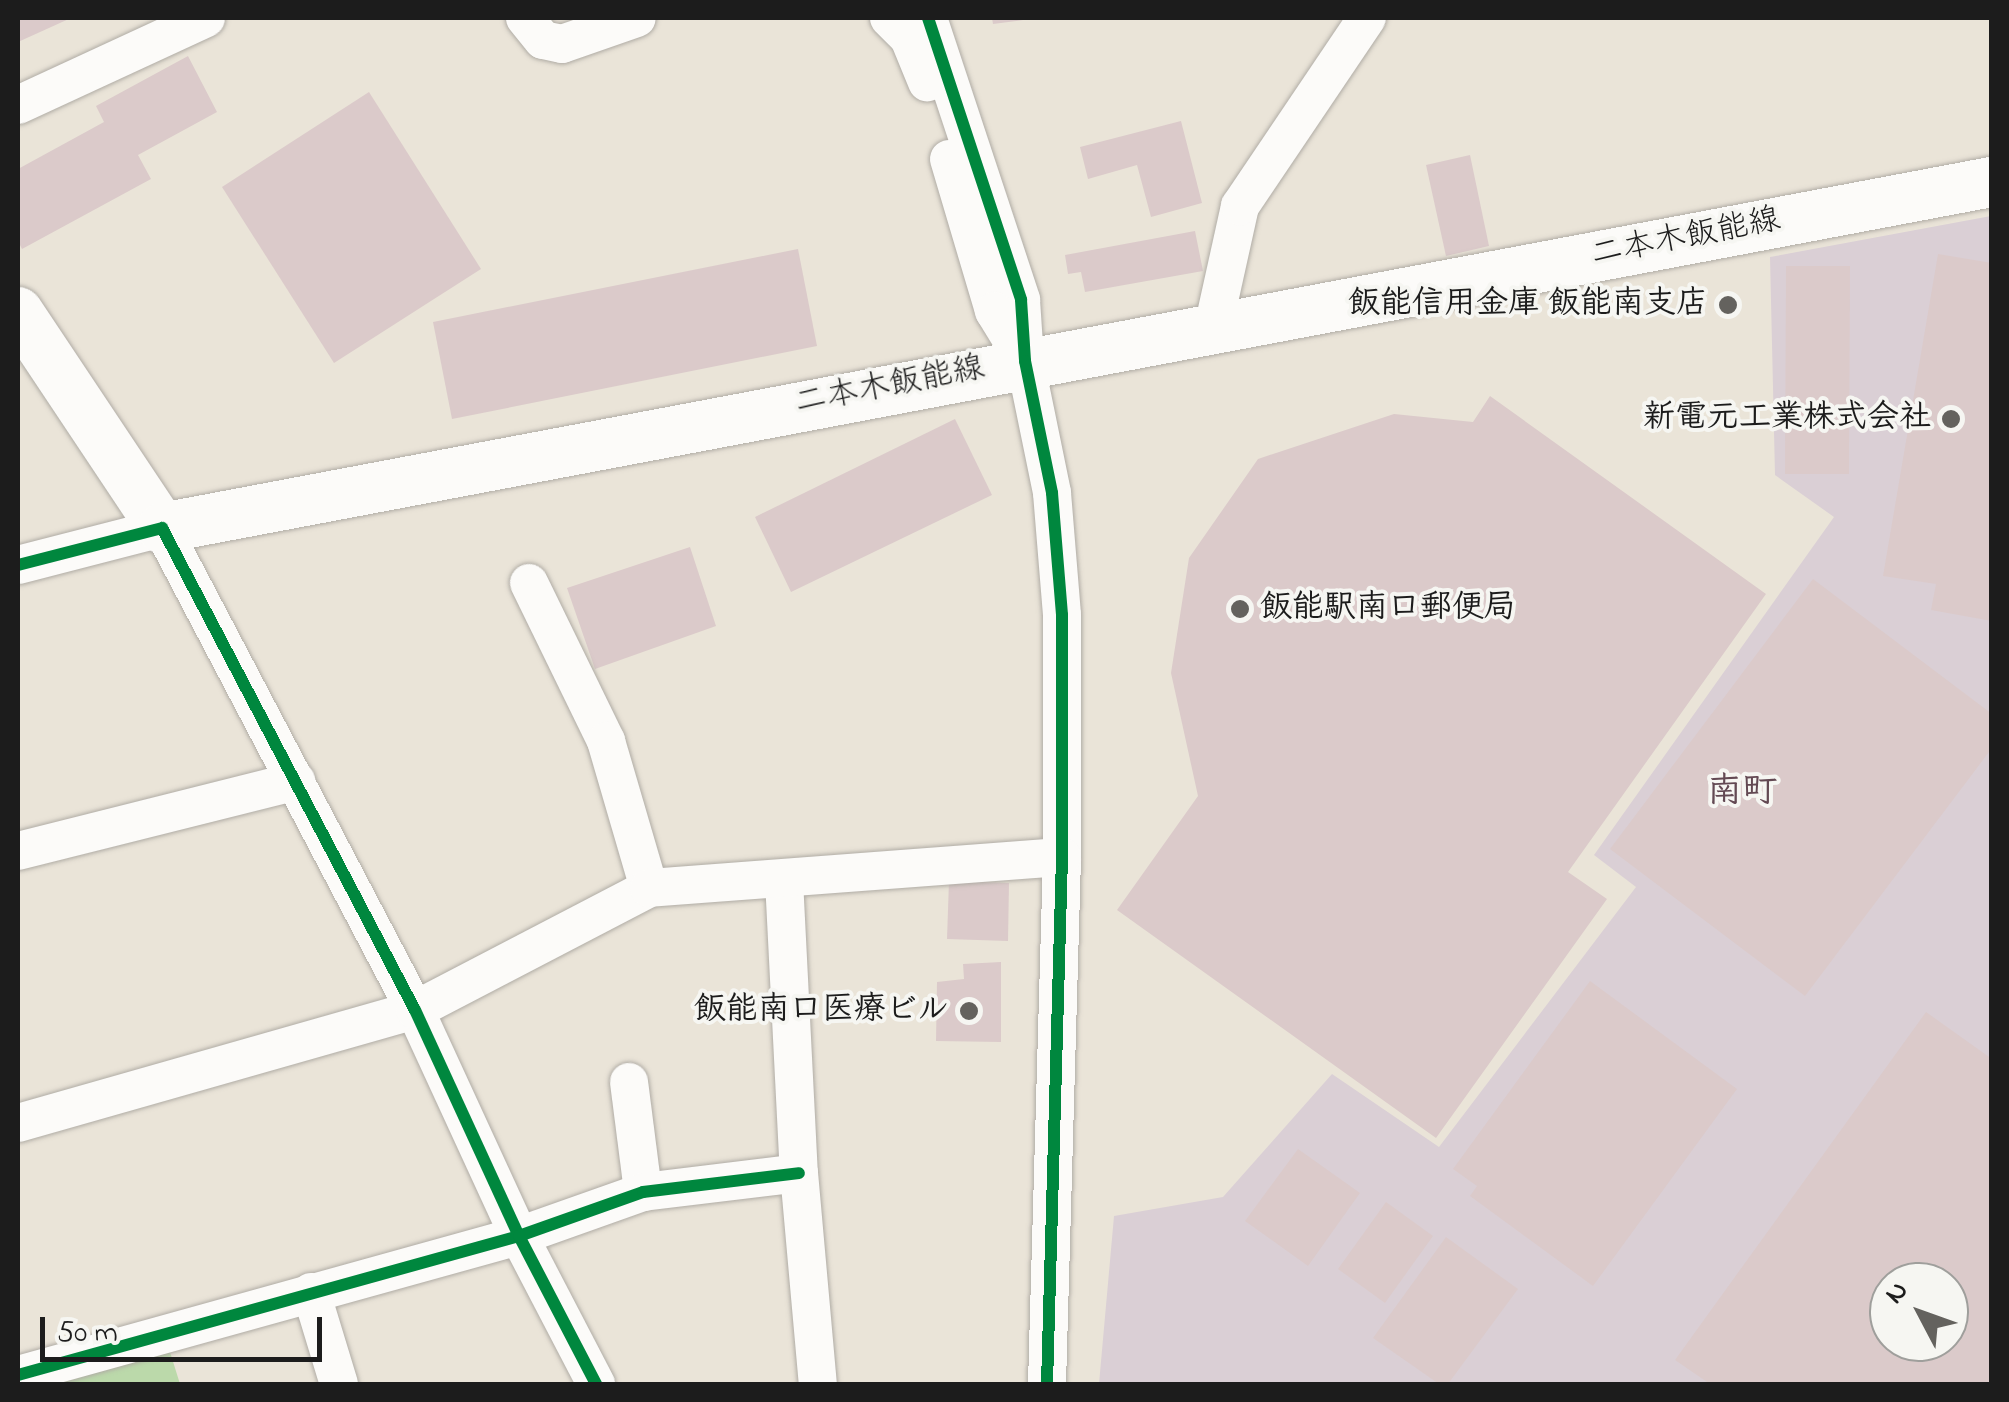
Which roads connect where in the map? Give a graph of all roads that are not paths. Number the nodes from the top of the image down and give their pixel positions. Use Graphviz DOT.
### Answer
graph roads {
  1 [pos="206,18"];
  2 [pos="525,18"];
  3 [pos="636,18"];
  4 [pos="889,18"];
  5 [pos="928,18"];
  6 [pos="1367,18"];
  7 [pos="18,105"];
  8 [pos="1992,182"];
  9 [pos="18,312"];
  10 [pos="1214,328"];
  11 [pos="1025,361"];
  12 [pos="162,528"];
  13 [pos="18,565"];
  14 [pos="529,583"];
  15 [pos="296,781"];
  16 [pos="18,851"];
  17 [pos="1062,857"];
  18 [pos="784,880"];
  19 [pos="650,888"];
  20 [pos="416,1010"];
  21 [pos="629,1082"];
  22 [pos="18,1123"];
  23 [pos="799,1173"];
  24 [pos="643,1192"];
  25 [pos="518,1236"];
  26 [pos="311,1292"];
  27 [pos="18,1376"];
  28 [pos="338,1384"];
  29 [pos="596,1384"];
  30 [pos="818,1384"];
  31 [pos="1047,1384"];
  1 -- 7 [label="street"];
  2 -- 3 [label="street"];
  4 -- 11 [label="street"];
  5 -- 11 [label="street"];
  6 -- 10 [label="street"];
  8 -- 10 [label="main road, 二本木飯能線"];
  9 -- 12 [label="main road"];
  10 -- 11 [label="main road, 二本木飯能線"];
  11 -- 12 [label="main road, 二本木飯能線"];
  11 -- 17 [label="street"];
  12 -- 13 [label="street"];
  12 -- 15 [label="street"];
  14 -- 19 [label="street"];
  15 -- 16 [label="street"];
  15 -- 20 [label="street"];
  17 -- 18 [label="street"];
  17 -- 31 [label="street"];
  18 -- 19 [label="street"];
  18 -- 23 [label="street"];
  19 -- 20 [label="street"];
  20 -- 22 [label="street"];
  20 -- 25 [label="street"];
  21 -- 24 [label="street"];
  23 -- 24 [label="street"];
  23 -- 30 [label="street"];
  24 -- 25 [label="street"];
  25 -- 26 [label="street"];
  25 -- 29 [label="street"];
  26 -- 27 [label="street"];
  26 -- 28 [label="street"];
}
